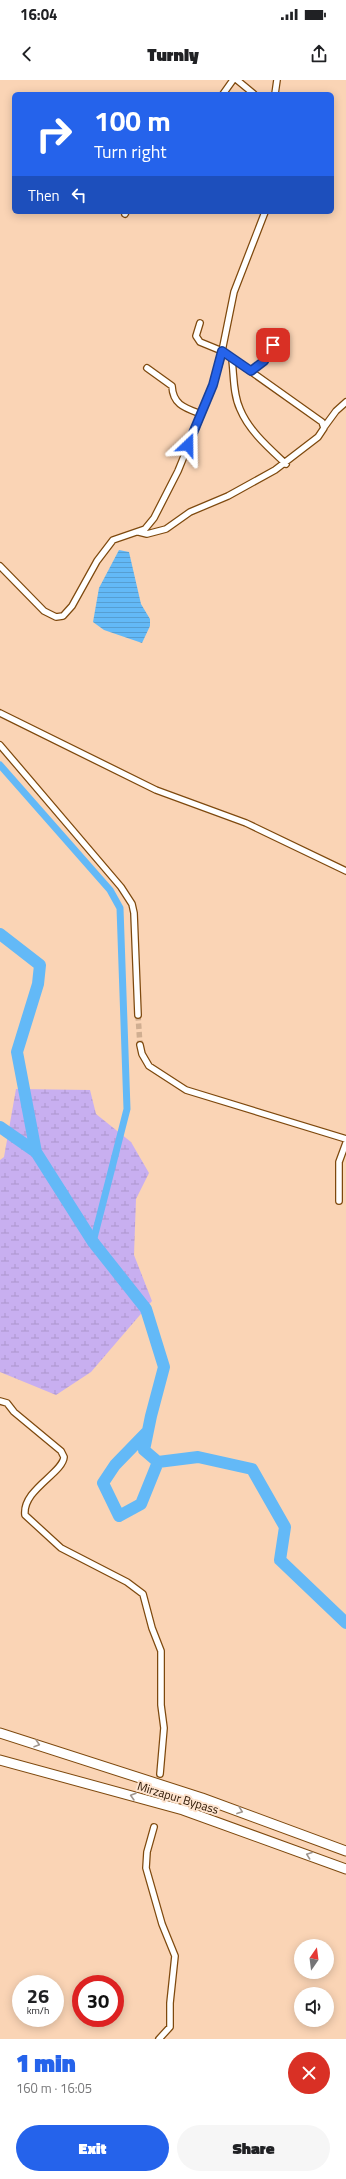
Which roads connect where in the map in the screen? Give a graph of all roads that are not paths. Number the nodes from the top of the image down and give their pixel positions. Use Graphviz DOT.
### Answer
graph roads {
  1 [pos="233,80"];
  2 [pos="237,80"];
  3 [pos="277,80"];
  4 [pos="224,92"];
  5 [pos="252,92"];
  6 [pos="275,92"];
  7 [pos="264,214"];
  8 [pos="200,323"];
  9 [pos="277,334"];
  10 [pos="222,351"];
  11 [pos="232,360"];
  12 [pos="147,368"];
  13 [pos="251,371"];
  14 [pos="346,402"];
  15 [pos="202,414"];
  16 [pos="325,426"];
  17 [pos="286,464"];
  18 [pos="138,532"];
  19 [pos="0,566"];
  20 [pos="0,713"];
  21 [pos="0,745"];
  22 [pos="346,871"];
  23 [pos="138,1015"];
  24 [pos="140,1046"];
  25 [pos="346,1139"];
  26 [pos="346,1142"];
  27 [pos="339,1201"];
  28 [pos="0,1401"];
  29 [pos="0,1733"];
  30 [pos="0,1760"];
  31 [pos="160,1774"];
  32 [pos="154,1827"];
  33 [pos="346,1851"];
  34 [pos="346,1869"];
  35 [pos="159,2039"];
  1 -- 4 [label="street"];
  2 -- 5 [label="street"];
  3 -- 6 [label="street"];
  7 -- 10 [label="street"];
  8 -- 10 [label="street"];
  9 -- 13 [label="street"];
  10 -- 11 [label="street"];
  10 -- 15 [label="street"];
  11 -- 13 [label="street"];
  11 -- 17 [label="street"];
  12 -- 15 [label="street"];
  13 -- 16 [label="street"];
  14 -- 16 [label="street"];
  15 -- 18 [label="street"];
  16 -- 17 [label="street"];
  17 -- 18 [label="street"];
  18 -- 19 [label="street"];
  20 -- 22 [label="street"];
  21 -- 23 [label="street"];
  24 -- 25 [label="street"];
  26 -- 27 [label="street"];
  28 -- 31 [label="street"];
  29 -- 33 [label="highway, one-way"];
  34 -- 30 [label="highway, Mirzapur Bypass, one-way"];
  32 -- 35 [label="street"];
}
